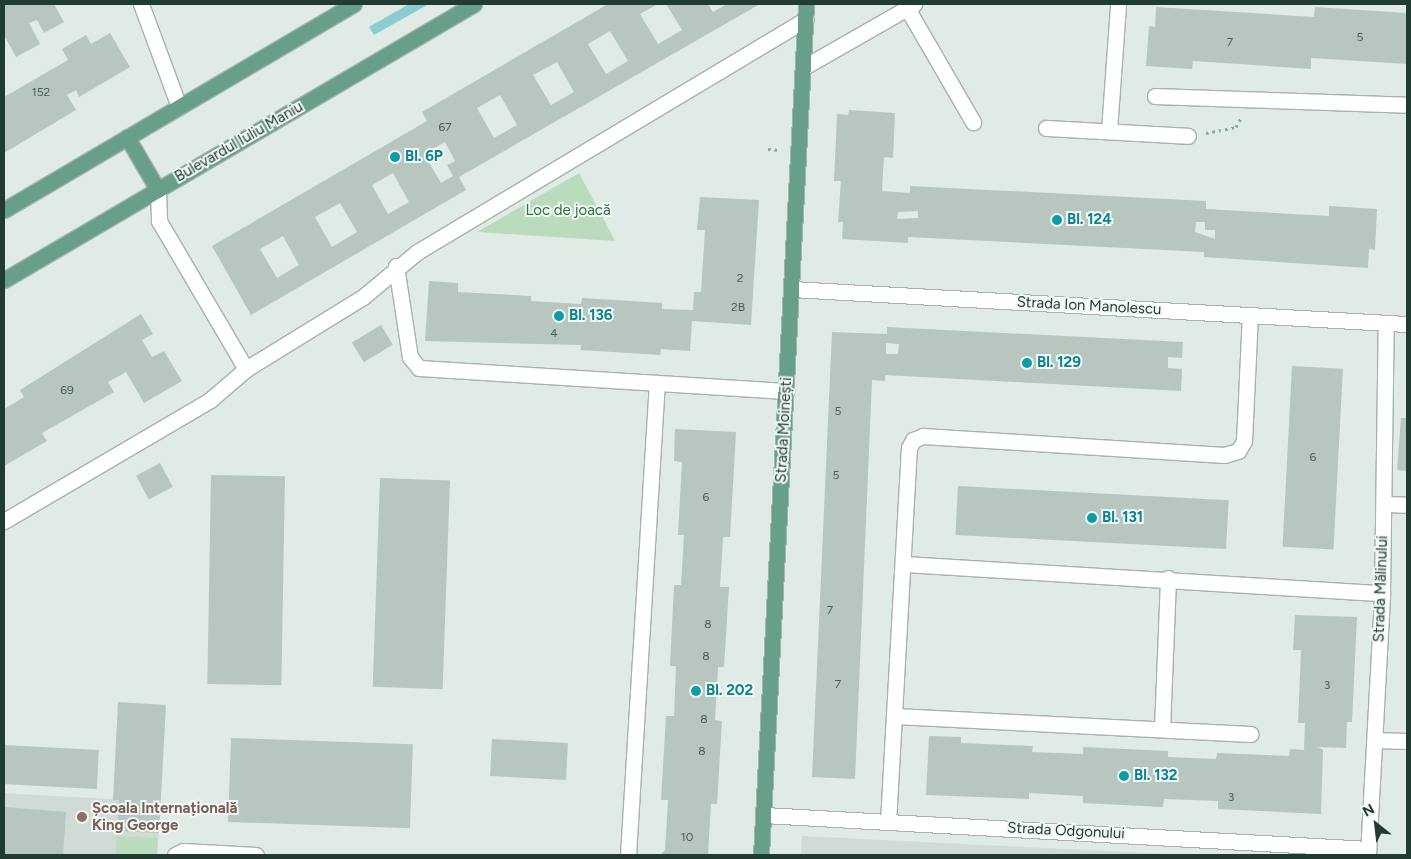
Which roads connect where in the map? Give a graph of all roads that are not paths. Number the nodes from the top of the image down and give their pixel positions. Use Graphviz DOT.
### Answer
graph roads {
  1 [pos="141,4"];
  2 [pos="354,4"];
  3 [pos="474,4"];
  4 [pos="1118,4"];
  5 [pos="910,6"];
  6 [pos="806,11"];
  7 [pos="804,67"];
  8 [pos="1156,96"];
  9 [pos="1407,105"];
  10 [pos="179,107"];
  11 [pos="973,122"];
  12 [pos="1046,128"];
  13 [pos="1109,131"];
  14 [pos="1188,136"];
  15 [pos="127,137"];
  16 [pos="158,190"];
  17 [pos="4,210"];
  18 [pos="396,266"];
  19 [pos="4,280"];
  20 [pos="792,289"];
  21 [pos="1250,315"];
  22 [pos="1386,323"];
  23 [pos="1407,324"];
  24 [pos="246,369"];
  25 [pos="657,383"];
  26 [pos="786,391"];
  27 [pos="1384,504"];
  28 [pos="1407,505"];
  29 [pos="4,520"];
  30 [pos="904,564"];
  31 [pos="1168,578"];
  32 [pos="1382,592"];
  33 [pos="895,716"];
  34 [pos="1162,729"];
  35 [pos="1251,734"];
  36 [pos="1375,740"];
  37 [pos="1407,741"];
  38 [pos="764,815"];
  39 [pos="888,822"];
  40 [pos="1368,852"];
  41 [pos="175,855"];
  42 [pos="256,855"];
  43 [pos="628,855"];
  44 [pos="761,855"];
  1 -- 10 [label="street"];
  2 -- 10 [label="main road"];
  3 -- 16 [label="main road, Bulevardul Iuliu Maniu"];
  4 -- 13 [label="street"];
  5 -- 7 [label="street"];
  5 -- 11 [label="street"];
  6 -- 7 [label="main road, Strada Moinești"];
  6 -- 18 [label="street"];
  7 -- 20 [label="main road, Strada Moinești"];
  8 -- 9 [label="street"];
  10 -- 15 [label="main road"];
  12 -- 13 [label="street"];
  13 -- 14 [label="street"];
  15 -- 16 [label="main road"];
  15 -- 17 [label="main road"];
  16 -- 19 [label="main road, Bulevardul Iuliu Maniu"];
  16 -- 24 [label="street"];
  18 -- 24 [label="street"];
  18 -- 25 [label="street"];
  20 -- 21 [label="street, Strada Ion Manolescu"];
  20 -- 26 [label="main road, Strada Moinești"];
  21 -- 22 [label="street, Strada Ion Manolescu"];
  21 -- 30 [label="street"];
  22 -- 23 [label="street, Strada Ion Manolescu"];
  22 -- 27 [label="street, Strada Mălinului"];
  24 -- 29 [label="street"];
  25 -- 26 [label="street"];
  25 -- 43 [label="street"];
  26 -- 38 [label="main road, Strada Moinești"];
  27 -- 28 [label="street"];
  27 -- 32 [label="street, Strada Mălinului"];
  30 -- 31 [label="street"];
  30 -- 33 [label="street"];
  31 -- 32 [label="street"];
  31 -- 34 [label="street"];
  32 -- 36 [label="street, Strada Mălinului"];
  33 -- 34 [label="street"];
  33 -- 39 [label="street"];
  34 -- 35 [label="street"];
  36 -- 37 [label="street"];
  36 -- 40 [label="street, Strada Mălinului"];
  38 -- 39 [label="street, Strada Odgonului"];
  38 -- 44 [label="main road, Strada Moinești"];
  39 -- 40 [label="street, Strada Odgonului"];
  41 -- 42 [label="street"];
}
